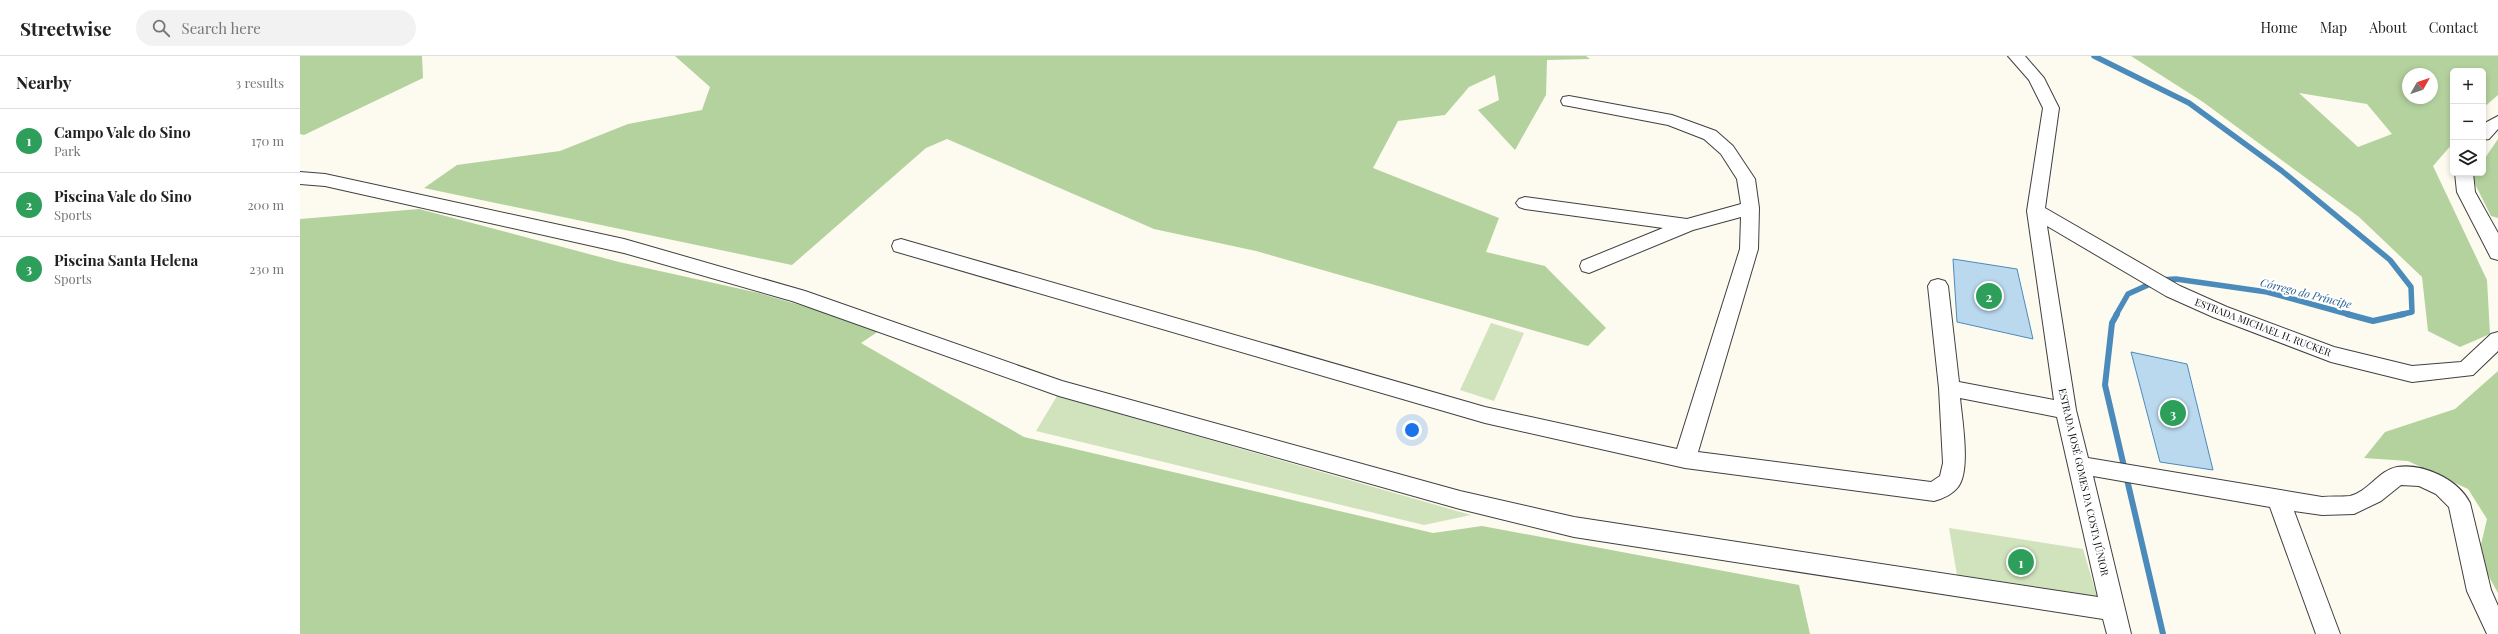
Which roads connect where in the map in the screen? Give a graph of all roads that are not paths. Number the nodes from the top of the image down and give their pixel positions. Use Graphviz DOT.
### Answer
graph roads {
  1 [pos="2016,56"];
  2 [pos="1568,101"];
  3 [pos="2498,121"];
  4 [pos="2486,130"];
  5 [pos="2464,176"];
  6 [pos="300,178"];
  7 [pos="1525,203"];
  8 [pos="1750,208"];
  9 [pos="2036,212"];
  10 [pos="1688,225"];
  11 [pos="901,246"];
  12 [pos="2498,252"];
  13 [pos="1589,266"];
  14 [pos="1938,286"];
  15 [pos="2498,339"];
  16 [pos="1950,388"];
  17 [pos="2066,410"];
  18 [pos="1685,459"];
  19 [pos="2079,465"];
  20 [pos="2278,498"];
  21 [pos="2114,610"];
  22 [pos="2498,632"];
  23 [pos="2119,634"];
  24 [pos="2328,634"];
  1 -- 9 [label="street, ESTRADA JOSÉ GOMES DA COSTA JÚNIOR"];
  2 -- 8 [label="street"];
  3 -- 4 [label="street"];
  5 -- 12 [label="street"];
  6 -- 21 [label="street"];
  7 -- 10 [label="street"];
  8 -- 10 [label="street"];
  8 -- 18 [label="street"];
  9 -- 15 [label="street, ESTRADA MICHAEL H. RUCKER"];
  9 -- 17 [label="street, ESTRADA JOSÉ GOMES DA COSTA JÚNIOR"];
  10 -- 13 [label="street"];
  11 -- 18 [label="street"];
  14 -- 16 [label="street"];
  16 -- 17 [label="street"];
  16 -- 18 [label="street"];
  17 -- 19 [label="street, ESTRADA JOSÉ GOMES DA COSTA JÚNIOR"];
  19 -- 20 [label="street"];
  19 -- 21 [label="street, ESTRADA JOSÉ GOMES DA COSTA JÚNIOR"];
  20 -- 22 [label="street"];
  20 -- 24 [label="street"];
  21 -- 23 [label="street, ESTRADA JOSÉ GOMES DA COSTA JÚNIOR"];
}
